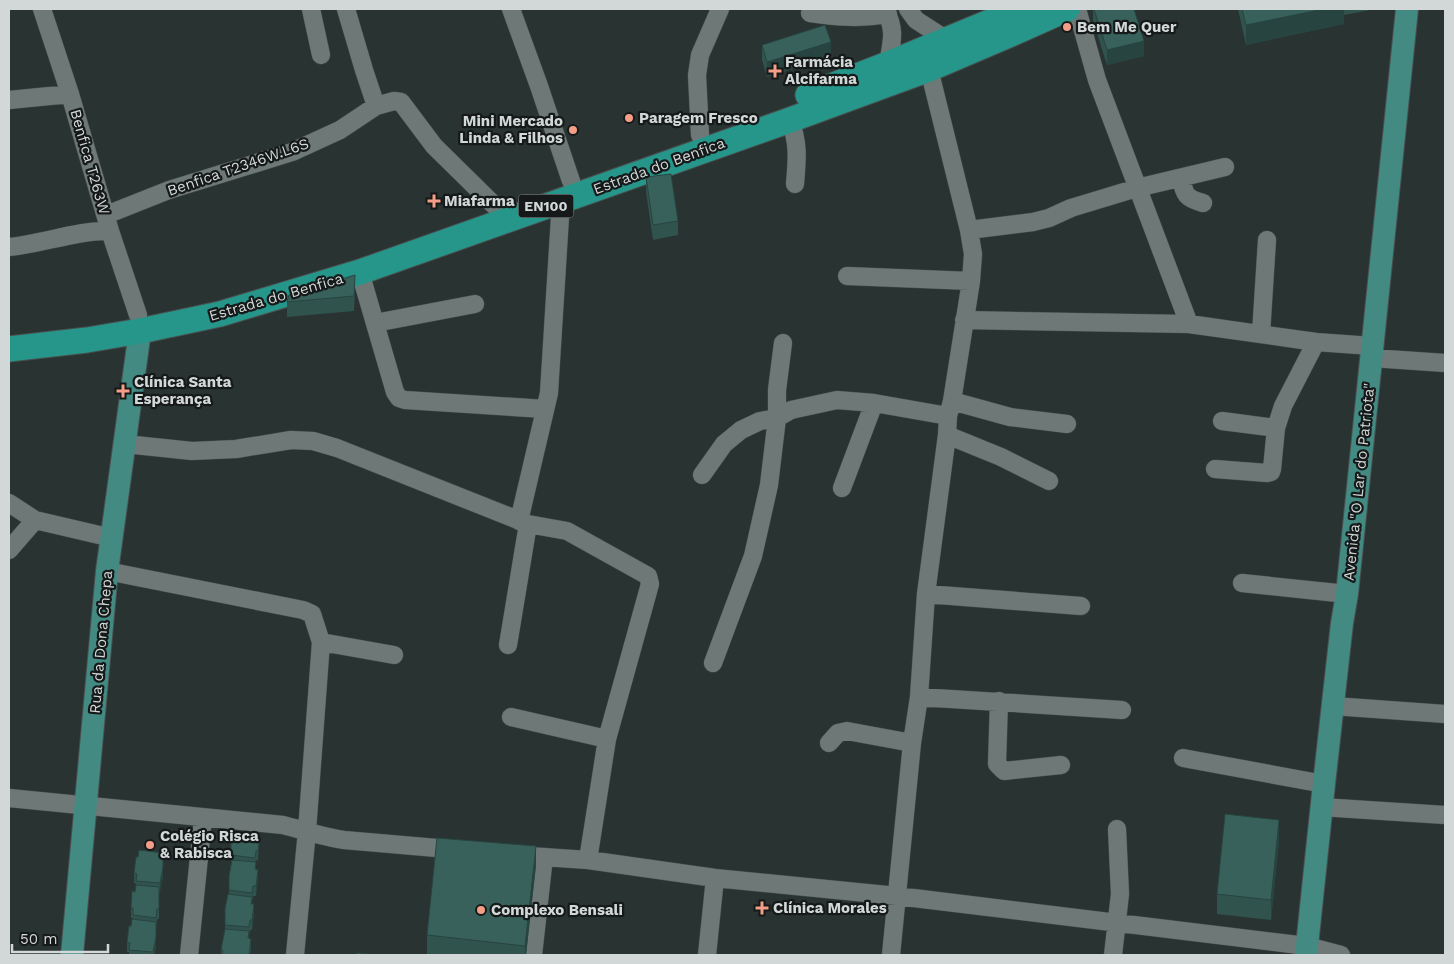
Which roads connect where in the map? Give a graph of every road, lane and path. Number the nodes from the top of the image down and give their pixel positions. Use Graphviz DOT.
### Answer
graph roads {
  1 [pos="42,9"];
  2 [pos="311,9"];
  3 [pos="346,9"];
  4 [pos="511,9"];
  5 [pos="720,9"];
  6 [pos="908,9"];
  7 [pos="1022,9"];
  8 [pos="1067,9"];
  9 [pos="1077,9"];
  10 [pos="1407,9"];
  11 [pos="886,11"];
  12 [pos="810,13"];
  13 [pos="947,40"];
  14 [pos="321,55"];
  15 [pos="888,64"];
  16 [pos="929,69"];
  17 [pos="70,94"];
  18 [pos="9,100"];
  19 [pos="376,106"];
  20 [pos="790,120"];
  21 [pos="700,136"];
  22 [pos="1226,167"];
  23 [pos="1181,178"];
  24 [pos="795,184"];
  25 [pos="1137,188"];
  26 [pos="566,191"];
  27 [pos="1203,203"];
  28 [pos="496,208"];
  29 [pos="108,223"];
  30 [pos="969,230"];
  31 [pos="1267,240"];
  32 [pos="9,247"];
  33 [pos="360,272"];
  34 [pos="847,276"];
  35 [pos="971,281"];
  36 [pos="476,304"];
  37 [pos="964,320"];
  38 [pos="139,323"];
  39 [pos="375,323"];
  40 [pos="1189,324"];
  41 [pos="1261,334"];
  42 [pos="9,335"];
  43 [pos="1316,342"];
  44 [pos="783,343"];
  45 [pos="9,349"];
  46 [pos="1372,352"];
  47 [pos="1445,362"];
  48 [pos="874,402"];
  49 [pos="950,408"];
  50 [pos="545,409"];
  51 [pos="776,418"];
  52 [pos="1222,421"];
  53 [pos="1067,424"];
  54 [pos="1276,428"];
  55 [pos="947,435"];
  56 [pos="125,444"];
  57 [pos="1215,469"];
  58 [pos="702,475"];
  59 [pos="1049,481"];
  60 [pos="842,488"];
  61 [pos="9,503"];
  62 [pos="36,520"];
  63 [pos="524,522"];
  64 [pos="112,538"];
  65 [pos="9,550"];
  66 [pos="107,571"];
  67 [pos="1242,583"];
  68 [pos="926,594"];
  69 [pos="1347,594"];
  70 [pos="1081,606"];
  71 [pos="321,642"];
  72 [pos="508,645"];
  73 [pos="394,655"];
  74 [pos="712,663"];
  75 [pos="919,697"];
  76 [pos="999,701"];
  77 [pos="1333,706"];
  78 [pos="1122,710"];
  79 [pos="1445,714"];
  80 [pos="511,717"];
  81 [pos="607,739"];
  82 [pos="829,743"];
  83 [pos="912,743"];
  84 [pos="1183,758"];
  85 [pos="1061,765"];
  86 [pos="1324,784"];
  87 [pos="9,798"];
  88 [pos="86,806"];
  89 [pos="1322,807"];
  90 [pos="1445,815"];
  91 [pos="203,818"];
  92 [pos="1117,829"];
  93 [pos="307,831"];
  94 [pos="478,852"];
  95 [pos="497,853"];
  96 [pos="544,857"];
  97 [pos="588,860"];
  98 [pos="714,878"];
  99 [pos="897,896"];
  100 [pos="1116,923"];
  101 [pos="1307,951"];
  102 [pos="72,955"];
  103 [pos="189,955"];
  104 [pos="295,955"];
  105 [pos="533,955"];
  106 [pos="707,955"];
  107 [pos="891,955"];
  108 [pos="1112,955"];
  109 [pos="1340,955"];
  1 -- 17 [label="street, Benfica T263W"];
  2 -- 14 [label="street"];
  3 -- 19 [label="street"];
  4 -- 26 [label="street"];
  5 -- 21 [label="street"];
  6 -- 13 [label="street"];
  7 -- 13 [label="highway, Estrada do Benfica / EN100"];
  8 -- 16 [label="highway, Estrada do Benfica / EN100"];
  9 -- 25 [label="street"];
  10 -- 46 [label="main road, Avenida \"O Lar do Patriota\""];
  11 -- 12 [label="street"];
  11 -- 15 [label="street"];
  13 -- 15 [label="highway, Estrada do Benfica / EN100"];
  15 -- 21 [label="highway, Estrada do Benfica / EN100"];
  16 -- 20 [label="highway, Estrada do Benfica / EN100"];
  16 -- 30 [label="street"];
  17 -- 18 [label="street"];
  17 -- 29 [label="street, Benfica T263W"];
  19 -- 28 [label="street, Benfica T2346W.L6S"];
  19 -- 29 [label="street, Benfica T2346W.L6S"];
  20 -- 24 [label="street"];
  20 -- 26 [label="highway, Estrada do Benfica / EN100"];
  21 -- 26 [label="highway, Estrada do Benfica / EN100"];
  22 -- 23 [label="street"];
  23 -- 25 [label="street"];
  23 -- 27 [label="street"];
  25 -- 30 [label="street"];
  25 -- 40 [label="street"];
  26 -- 28 [label="highway, Estrada do Benfica / EN100"];
  26 -- 33 [label="highway, Estrada do Benfica / EN100"];
  26 -- 50 [label="street"];
  28 -- 38 [label="highway, Estrada do Benfica / EN100"];
  29 -- 32 [label="street, Benfica T2346W.L6S"];
  29 -- 38 [label="street, Benfica T263W"];
  30 -- 35 [label="street"];
  31 -- 41 [label="street"];
  33 -- 38 [label="highway, Estrada do Benfica / EN100"];
  33 -- 39 [label="street"];
  34 -- 35 [label="street"];
  35 -- 37 [label="street"];
  36 -- 39 [label="street"];
  37 -- 40 [label="street"];
  37 -- 49 [label="street"];
  38 -- 42 [label="highway, Estrada do Benfica / EN100"];
  38 -- 45 [label="highway, Estrada do Benfica / EN100"];
  38 -- 56 [label="main road, Rua da Dona Chepa"];
  39 -- 50 [label="street"];
  40 -- 41 [label="street"];
  41 -- 43 [label="street"];
  43 -- 46 [label="street"];
  43 -- 54 [label="street"];
  44 -- 51 [label="street"];
  46 -- 47 [label="street"];
  46 -- 69 [label="main road, Avenida \"O Lar do Patriota\""];
  48 -- 49 [label="street"];
  48 -- 51 [label="street"];
  48 -- 60 [label="street"];
  49 -- 53 [label="street"];
  49 -- 55 [label="street"];
  50 -- 63 [label="street"];
  51 -- 58 [label="street"];
  51 -- 74 [label="street"];
  52 -- 54 [label="street"];
  54 -- 57 [label="street"];
  55 -- 59 [label="street"];
  55 -- 68 [label="street"];
  56 -- 63 [label="street"];
  56 -- 64 [label="main road, Rua da Dona Chepa"];
  61 -- 62 [label="street"];
  62 -- 64 [label="street"];
  62 -- 65 [label="street"];
  63 -- 72 [label="street"];
  63 -- 81 [label="street"];
  64 -- 66 [label="main road, Rua da Dona Chepa"];
  66 -- 71 [label="street"];
  66 -- 88 [label="main road, Rua da Dona Chepa"];
  67 -- 69 [label="street"];
  68 -- 70 [label="street"];
  68 -- 75 [label="street"];
  69 -- 77 [label="main road, Avenida \"O Lar do Patriota\""];
  71 -- 73 [label="street"];
  71 -- 93 [label="street"];
  75 -- 76 [label="street"];
  75 -- 83 [label="street"];
  76 -- 78 [label="street"];
  76 -- 85 [label="street"];
  77 -- 79 [label="street"];
  77 -- 86 [label="main road, Avenida \"O Lar do Patriota\""];
  80 -- 81 [label="street"];
  81 -- 97 [label="street"];
  82 -- 83 [label="street"];
  83 -- 99 [label="street"];
  84 -- 86 [label="street"];
  86 -- 89 [label="main road, Avenida \"O Lar do Patriota\""];
  87 -- 88 [label="street"];
  88 -- 91 [label="street"];
  88 -- 102 [label="main road, Rua da Dona Chepa"];
  89 -- 90 [label="street"];
  89 -- 101 [label="main road, Avenida \"O Lar do Patriota\""];
  91 -- 93 [label="street"];
  91 -- 103 [label="street"];
  92 -- 100 [label="street"];
  93 -- 94 [label="street"];
  93 -- 104 [label="street"];
  95 -- 96 [label="street"];
  96 -- 97 [label="street"];
  96 -- 105 [label="street"];
  97 -- 98 [label="street"];
  98 -- 99 [label="street"];
  98 -- 106 [label="street"];
  99 -- 100 [label="street"];
  99 -- 107 [label="street"];
  100 -- 101 [label="street"];
  100 -- 108 [label="street"];
  101 -- 109 [label="street"];
}
